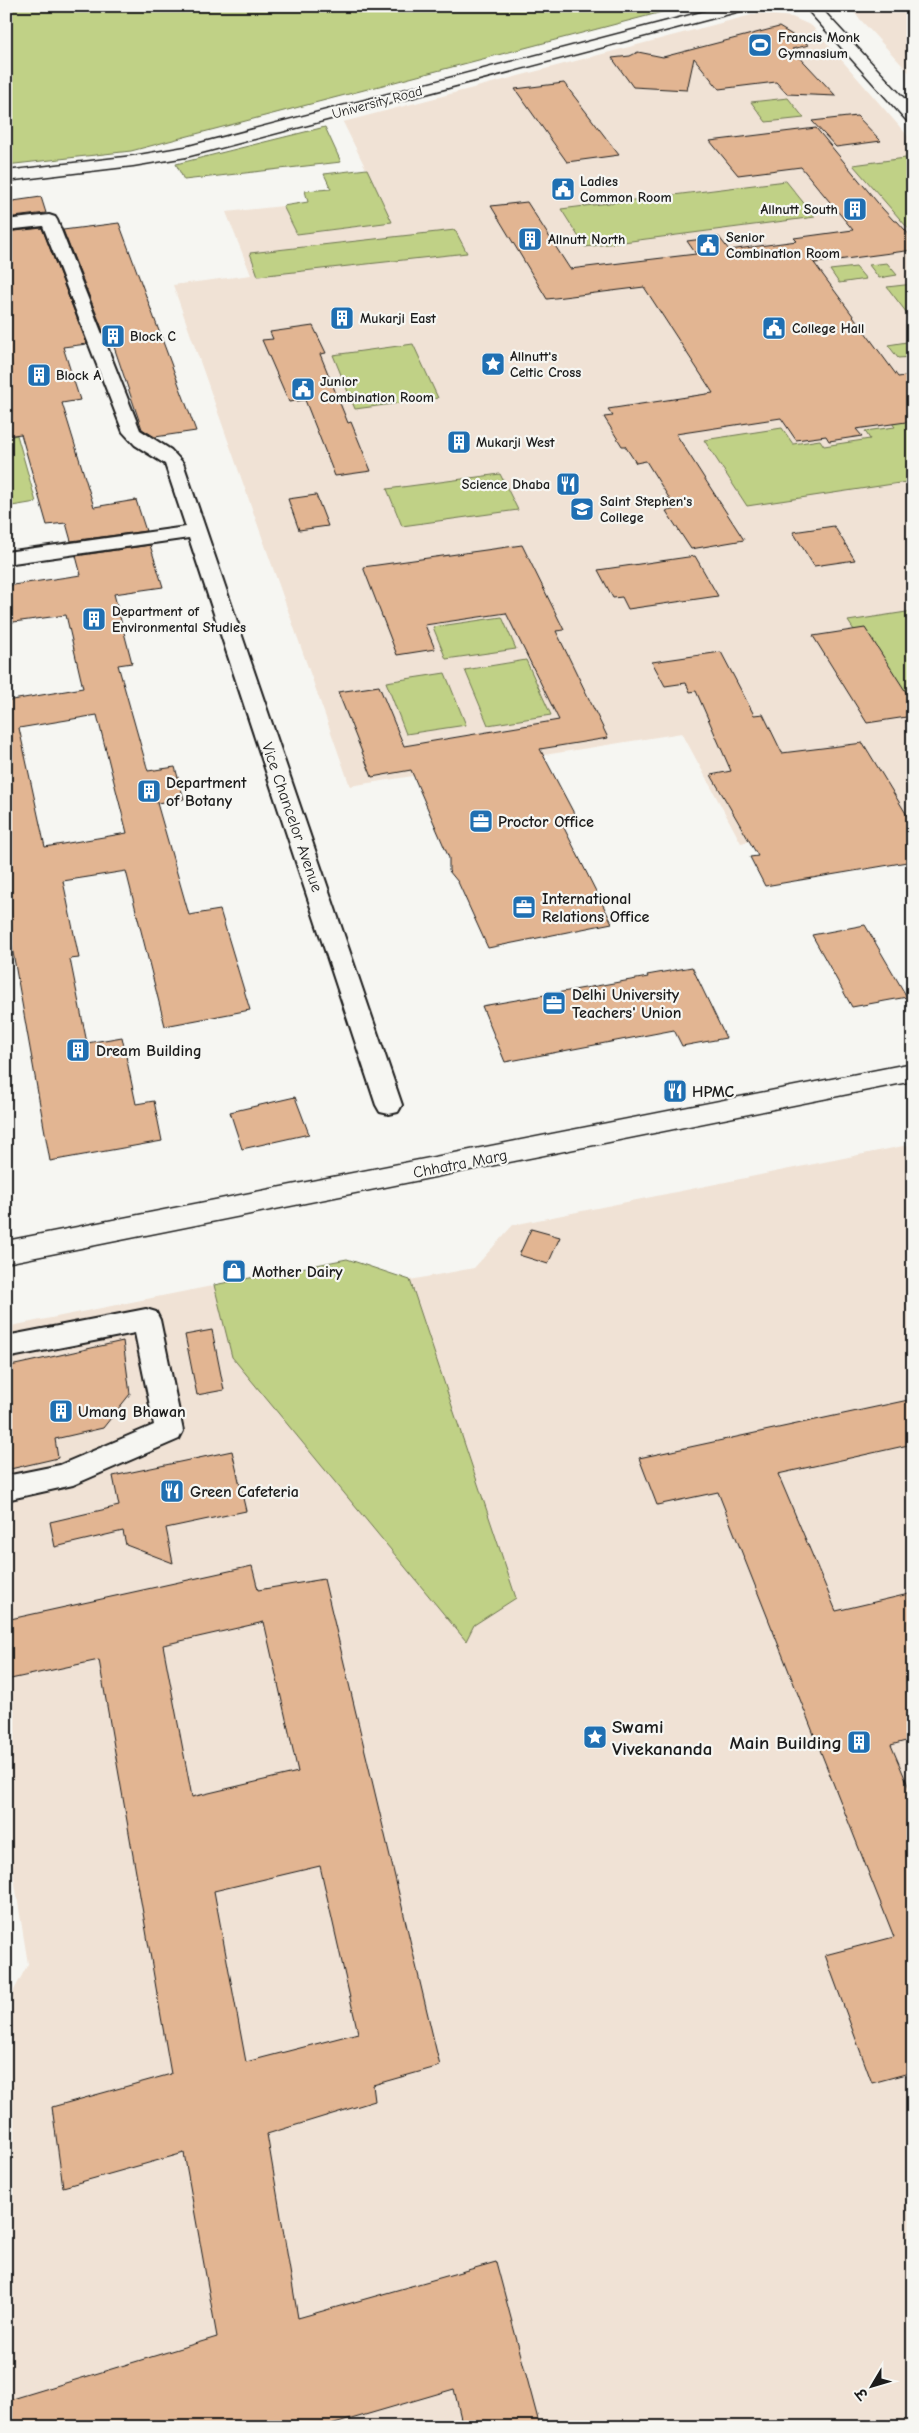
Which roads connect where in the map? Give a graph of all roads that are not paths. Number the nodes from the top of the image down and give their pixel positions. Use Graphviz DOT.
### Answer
graph roads {
  1 [pos="743,6"];
  2 [pos="811,6"];
  3 [pos="827,6"];
  4 [pos="913,99"];
  5 [pos="913,118"];
  6 [pos="6,176"];
  7 [pos="6,225"];
  8 [pos="195,531"];
  9 [pos="6,558"];
  10 [pos="913,1072"];
  11 [pos="390,1104"];
  12 [pos="6,1252"];
  13 [pos="6,1347"];
  14 [pos="6,1488"];
  1 -- 6 [label="street, University Road"];
  2 -- 5 [label="street"];
  3 -- 4 [label="street"];
  7 -- 8 [label="street"];
  8 -- 9 [label="street"];
  8 -- 11 [label="street, Vice Chancelor Avenue"];
  10 -- 12 [label="street, Chhatra Marg"];
  13 -- 14 [label="street"];
}
